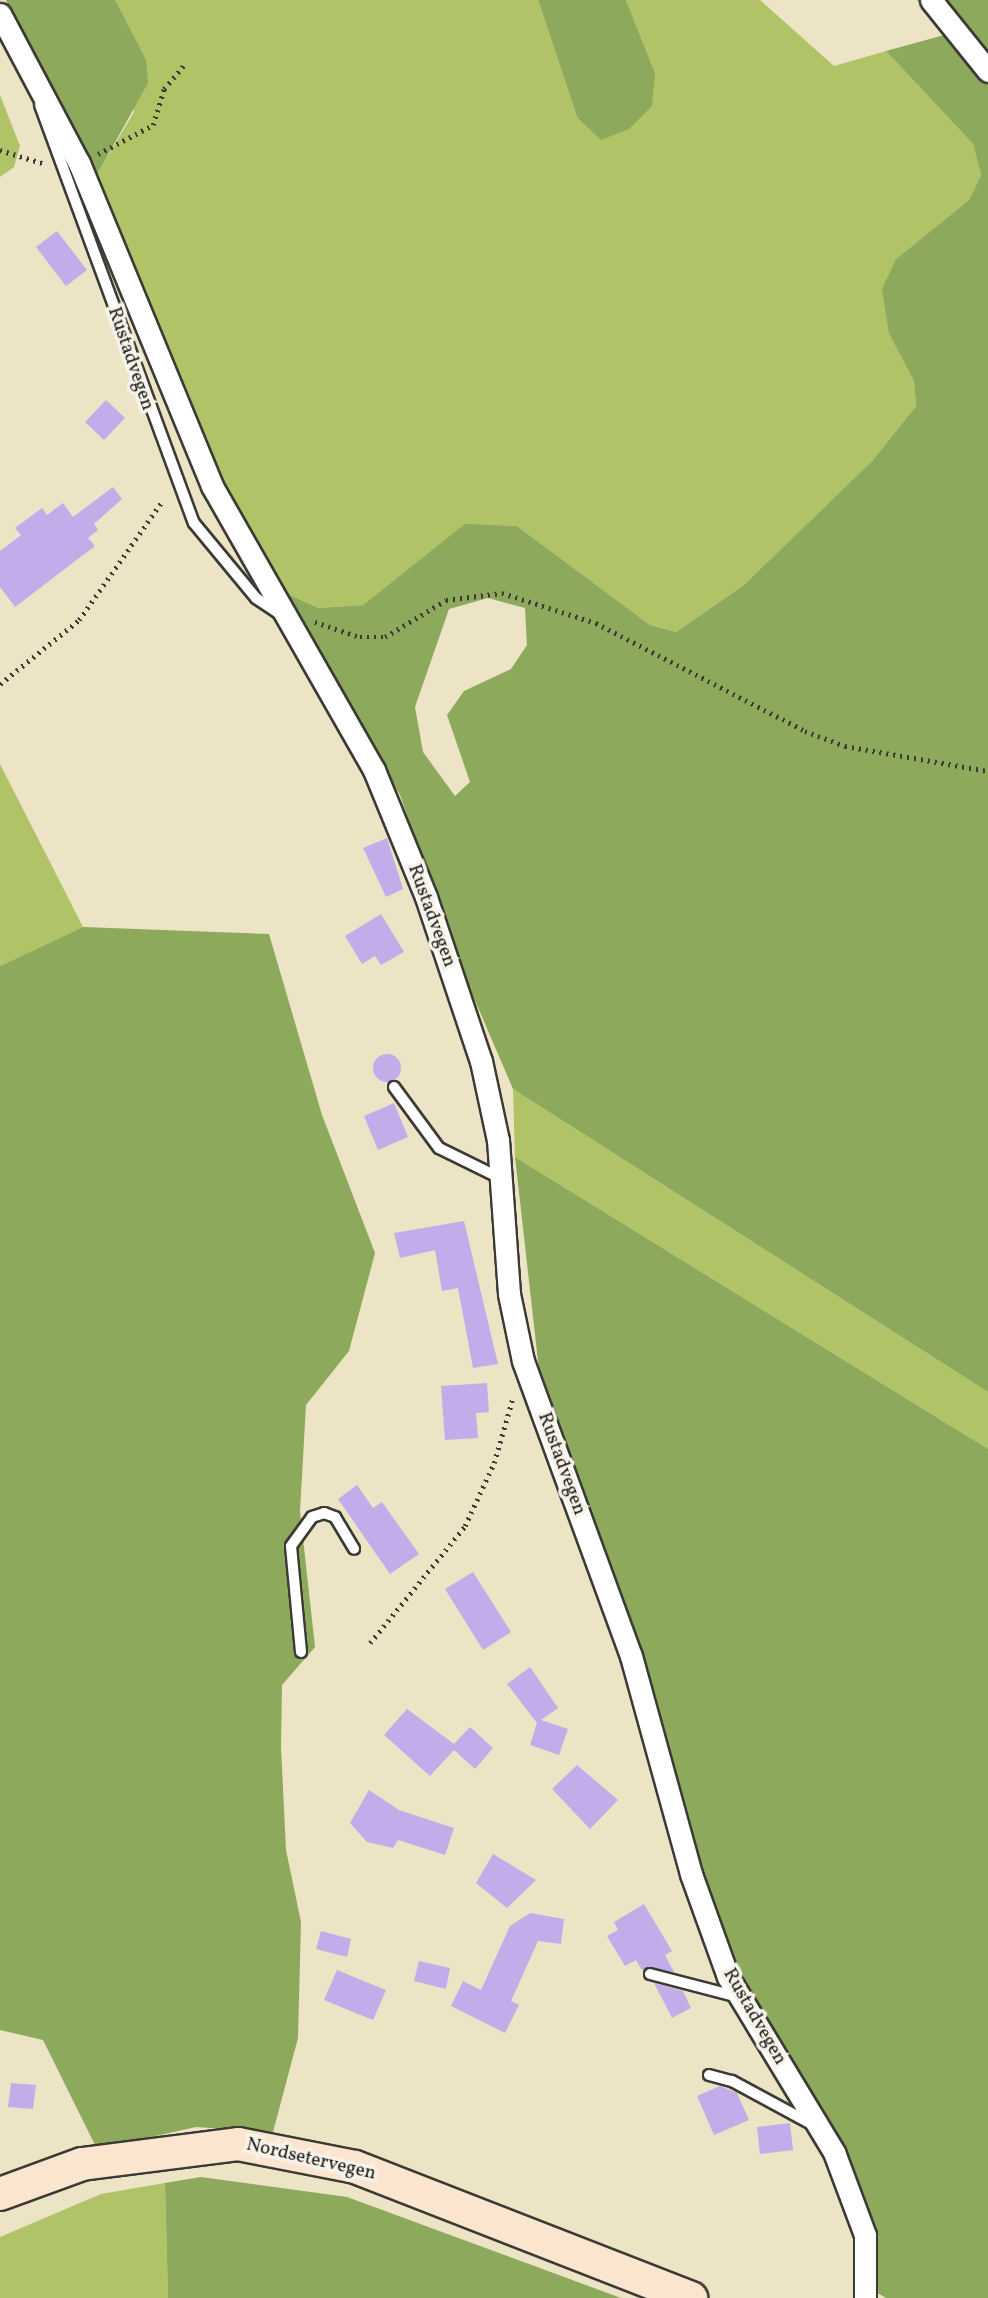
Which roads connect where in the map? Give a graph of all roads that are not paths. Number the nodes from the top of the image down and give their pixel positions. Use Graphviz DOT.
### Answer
graph roads {
  1 [pos="930,0"];
  2 [pos="0,13"];
  3 [pos="988,71"];
  4 [pos="69,166"];
  5 [pos="288,620"];
  6 [pos="394,1087"];
  7 [pos="503,1179"];
  8 [pos="354,1549"];
  9 [pos="301,1652"];
  10 [pos="650,1974"];
  11 [pos="741,1998"];
  12 [pos="709,2076"];
  13 [pos="820,2129"];
  14 [pos="0,2194"];
  15 [pos="691,2298"];
  16 [pos="865,2298"];
  1 -- 3 [label="street"];
  2 -- 4 [label="street, Rustadvegen"];
  4 -- 5 [label="street, Rustadvegen"];
  4 -- 5 [label="lane, Rustadvegen"];
  5 -- 7 [label="street, Rustadvegen"];
  6 -- 7 [label="lane"];
  7 -- 11 [label="street, Rustadvegen"];
  8 -- 9 [label="lane"];
  10 -- 11 [label="lane"];
  11 -- 13 [label="street, Rustadvegen"];
  12 -- 13 [label="lane"];
  13 -- 16 [label="street, Rustadvegen"];
  14 -- 15 [label="main road, Nordsetervegen"];
}
